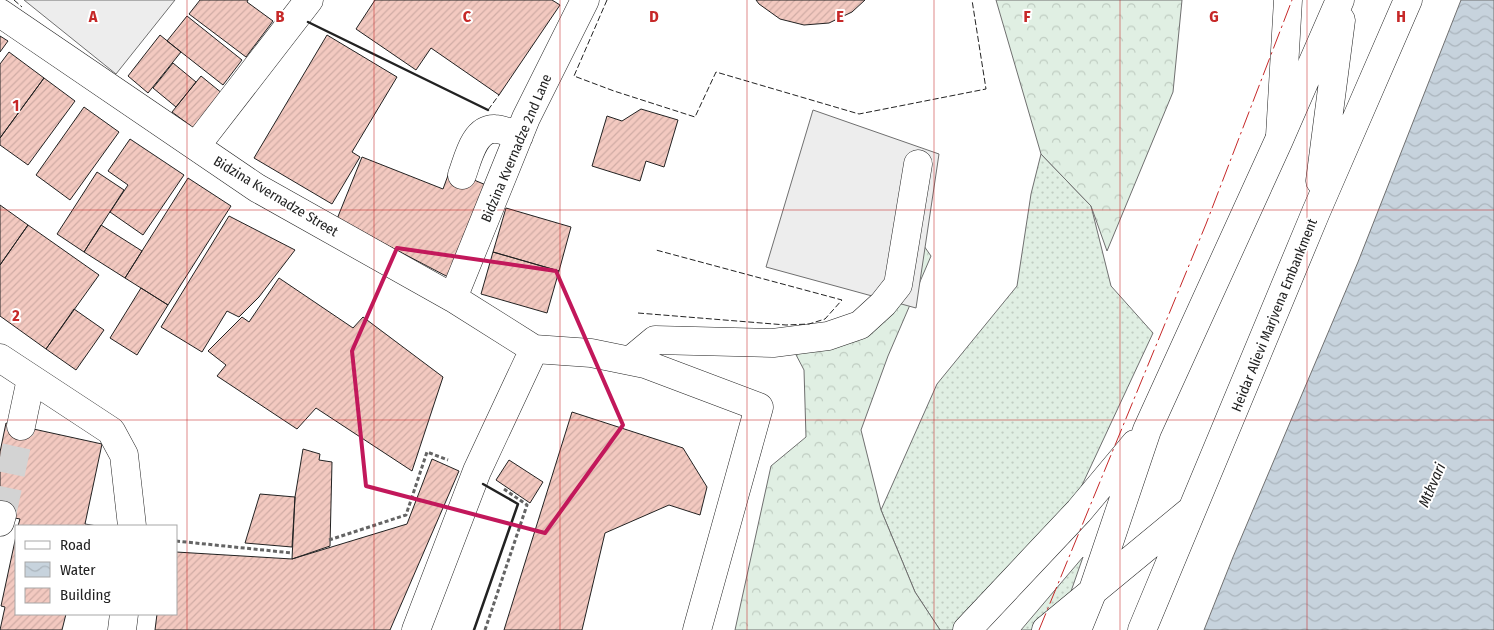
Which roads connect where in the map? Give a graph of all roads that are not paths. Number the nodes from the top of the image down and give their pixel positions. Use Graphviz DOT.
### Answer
graph roads {
  1 [pos="309,0"];
  2 [pos="585,0"];
  3 [pos="1288,0"];
  4 [pos="1341,0"];
  5 [pos="1408,0"];
  6 [pos="0,13"];
  7 [pos="519,136"];
  8 [pos="1280,140"];
  9 [pos="196,146"];
  10 [pos="918,164"];
  11 [pos="462,175"];
  12 [pos="1316,212"];
  13 [pos="453,298"];
  14 [pos="534,349"];
  15 [pos="0,358"];
  16 [pos="631,360"];
  17 [pos="31,379"];
  18 [pos="21,426"];
  19 [pos="1147,430"];
  20 [pos="1192,510"];
  21 [pos="132,525"];
  22 [pos="1092,593"];
  23 [pos="124,615"];
  24 [pos="122,630"];
  25 [pos="416,630"];
  26 [pos="697,630"];
  27 [pos="967,630"];
  28 [pos="1046,630"];
  29 [pos="1077,630"];
  30 [pos="1142,630"];
  1 -- 9 [label="main road"];
  2 -- 7 [label="main road, Bidzina Kvernadze 2nd Lane"];
  3 -- 8 [label="main road"];
  4 -- 8 [label="main road"];
  4 -- 12 [label="main road"];
  5 -- 12 [label="main road, Heidar Alievi Marjvena Embankment"];
  6 -- 9 [label="main road, Bidzina Kvernadze Street"];
  7 -- 11 [label="main road"];
  7 -- 13 [label="main road, Bidzina Kvernadze 2nd Lane"];
  8 -- 19 [label="main road"];
  9 -- 13 [label="main road, Bidzina Kvernadze Street"];
  10 -- 16 [label="main road"];
  12 -- 20 [label="main road, Heidar Alievi Marjvena Embankment"];
  13 -- 14 [label="main road, Bidzina Kvernadze Street"];
  14 -- 16 [label="main road"];
  14 -- 25 [label="main road"];
  15 -- 17 [label="main road"];
  16 -- 26 [label="main road"];
  17 -- 18 [label="main road"];
  17 -- 21 [label="main road"];
  19 -- 22 [label="main road"];
  19 -- 27 [label="main road"];
  20 -- 22 [label="main road"];
  20 -- 30 [label="main road, Heidar Alievi Marjvena Embankment"];
  22 -- 28 [label="main road"];
  22 -- 29 [label="main road"];
  23 -- 24 [label="main road"];
}
